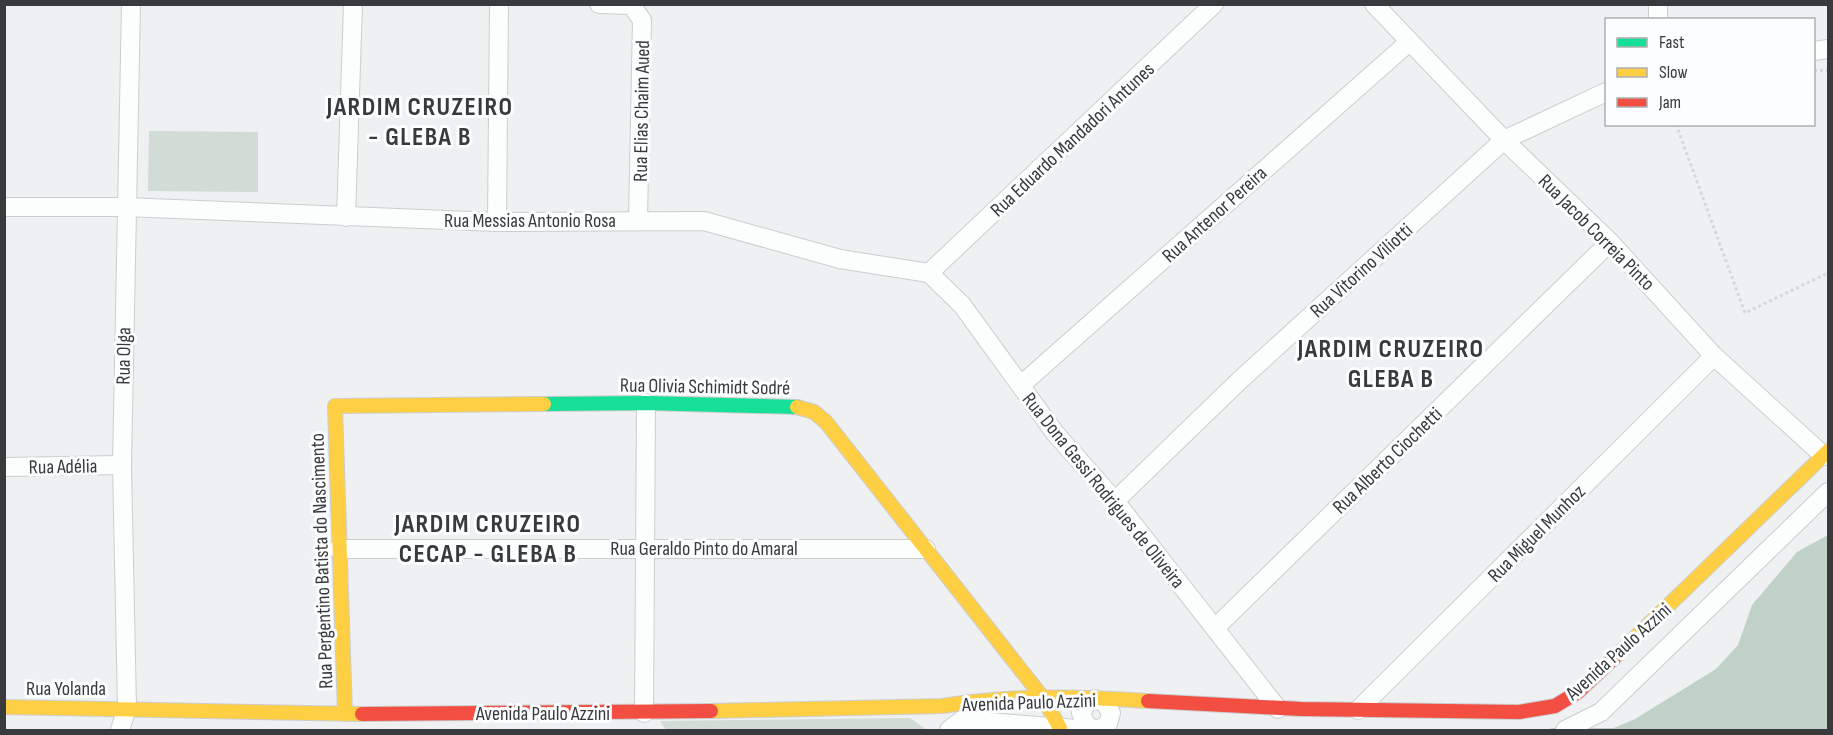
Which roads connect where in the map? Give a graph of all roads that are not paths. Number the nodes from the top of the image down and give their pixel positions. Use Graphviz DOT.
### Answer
graph roads {
  1 [pos="131,4"];
  2 [pos="353,4"];
  3 [pos="499,4"];
  4 [pos="599,4"];
  5 [pos="1214,4"];
  6 [pos="1374,4"];
  7 [pos="631,5"];
  8 [pos="1408,43"];
  9 [pos="1605,92"];
  10 [pos="1504,140"];
  11 [pos="4,207"];
  12 [pos="125,207"];
  13 [pos="346,218"];
  14 [pos="638,220"];
  15 [pos="497,222"];
  16 [pos="1610,242"];
  17 [pos="929,273"];
  18 [pos="1714,356"];
  19 [pos="1021,386"];
  20 [pos="646,403"];
  21 [pos="335,406"];
  22 [pos="1826,454"];
  23 [pos="122,465"];
  24 [pos="4,467"];
  25 [pos="1828,492"];
  26 [pos="1115,501"];
  27 [pos="644,548"];
  28 [pos="338,549"];
  29 [pos="926,549"];
  30 [pos="1215,628"];
  31 [pos="1043,698"];
  32 [pos="1095,699"];
  33 [pos="966,701"];
  34 [pos="942,706"];
  35 [pos="4,707"];
  36 [pos="127,708"];
  37 [pos="1278,709"];
  38 [pos="1358,710"];
  39 [pos="644,713"];
  40 [pos="345,714"];
  41 [pos="955,725"];
  42 [pos="1060,728"];
  43 [pos="120,730"];
  44 [pos="1091,730"];
  45 [pos="1097,730"];
  46 [pos="1565,730"];
  1 -- 12 [label="street, Rua Olga"];
  2 -- 13 [label="street"];
  3 -- 15 [label="street"];
  4 -- 7 [label="street"];
  5 -- 17 [label="street, Rua Eduardo Mandadori Antunes"];
  6 -- 8 [label="street, Rua Jacob Correia Pinto"];
  7 -- 14 [label="street, Rua Elias Chaim Aued"];
  8 -- 10 [label="street, Rua Jacob Correia Pinto"];
  8 -- 19 [label="street, Rua Antenor Pereira"];
  9 -- 10 [label="street, Rua Vitorino Viliotti"];
  10 -- 16 [label="street, Rua Jacob Correia Pinto"];
  10 -- 26 [label="street, Rua Vitorino Viliotti"];
  11 -- 12 [label="street, Rua Messias Antonio Rosa"];
  12 -- 13 [label="street, Rua Messias Antonio Rosa"];
  12 -- 23 [label="street, Rua Olga"];
  13 -- 15 [label="street, Rua Messias Antonio Rosa"];
  14 -- 15 [label="street, Rua Messias Antonio Rosa"];
  14 -- 17 [label="street, Rua Messias Antonio Rosa"];
  16 -- 18 [label="street, Rua Jacob Correia Pinto"];
  16 -- 30 [label="street, Rua Alberto Ciochetti"];
  17 -- 19 [label="street, Rua Dona Gessi Rodrigues de Oliveira"];
  18 -- 22 [label="street, Rua Jacob Correia Pinto"];
  18 -- 38 [label="street, Rua Miguel Munhoz"];
  19 -- 26 [label="street, Rua Dona Gessi Rodrigues de Oliveira"];
  20 -- 21 [label="street, Rua Olivia Schimidt Sodré"];
  20 -- 27 [label="street"];
  20 -- 29 [label="street, Rua Olivia Schimidt Sodré"];
  21 -- 28 [label="street, Rua Pergentino Batista do Nascimento"];
  22 -- 38 [label="street, Avenida Paulo Azzini"];
  23 -- 24 [label="street, Rua Adélia"];
  23 -- 36 [label="street, Rua Olga"];
  25 -- 46 [label="street, Avenida Paulo Azzini"];
  26 -- 30 [label="street, Rua Dona Gessi Rodrigues de Oliveira"];
  27 -- 28 [label="street, Rua Geraldo Pinto do Amaral"];
  27 -- 29 [label="street, Rua Geraldo Pinto do Amaral"];
  27 -- 39 [label="street"];
  28 -- 40 [label="street, Rua Pergentino Batista do Nascimento"];
  29 -- 31 [label="street, Rua Olivia Schimidt Sodré"];
  30 -- 37 [label="street, Rua Dona Gessi Rodrigues de Oliveira"];
  31 -- 32 [label="street, Avenida Paulo Azzini"];
  31 -- 33 [label="street, Avenida Paulo Azzini"];
  31 -- 42 [label="street, Rua Olivia Schimidt Sodré"];
  32 -- 37 [label="street, Avenida Paulo Azzini"];
  32 -- 45 [label="street"];
  33 -- 34 [label="street, Avenida Paulo Azzini"];
  33 -- 41 [label="street"];
  34 -- 39 [label="street, Avenida Paulo Azzini"];
  34 -- 41 [label="street"];
  35 -- 36 [label="street, Rua Yolanda"];
  36 -- 40 [label="street, Avenida Paulo Azzini"];
  36 -- 43 [label="street, Rua Olga"];
  37 -- 38 [label="street, Avenida Paulo Azzini"];
  39 -- 40 [label="street, Avenida Paulo Azzini"];
  41 -- 42 [label="street"];
  42 -- 44 [label="street"];
}
